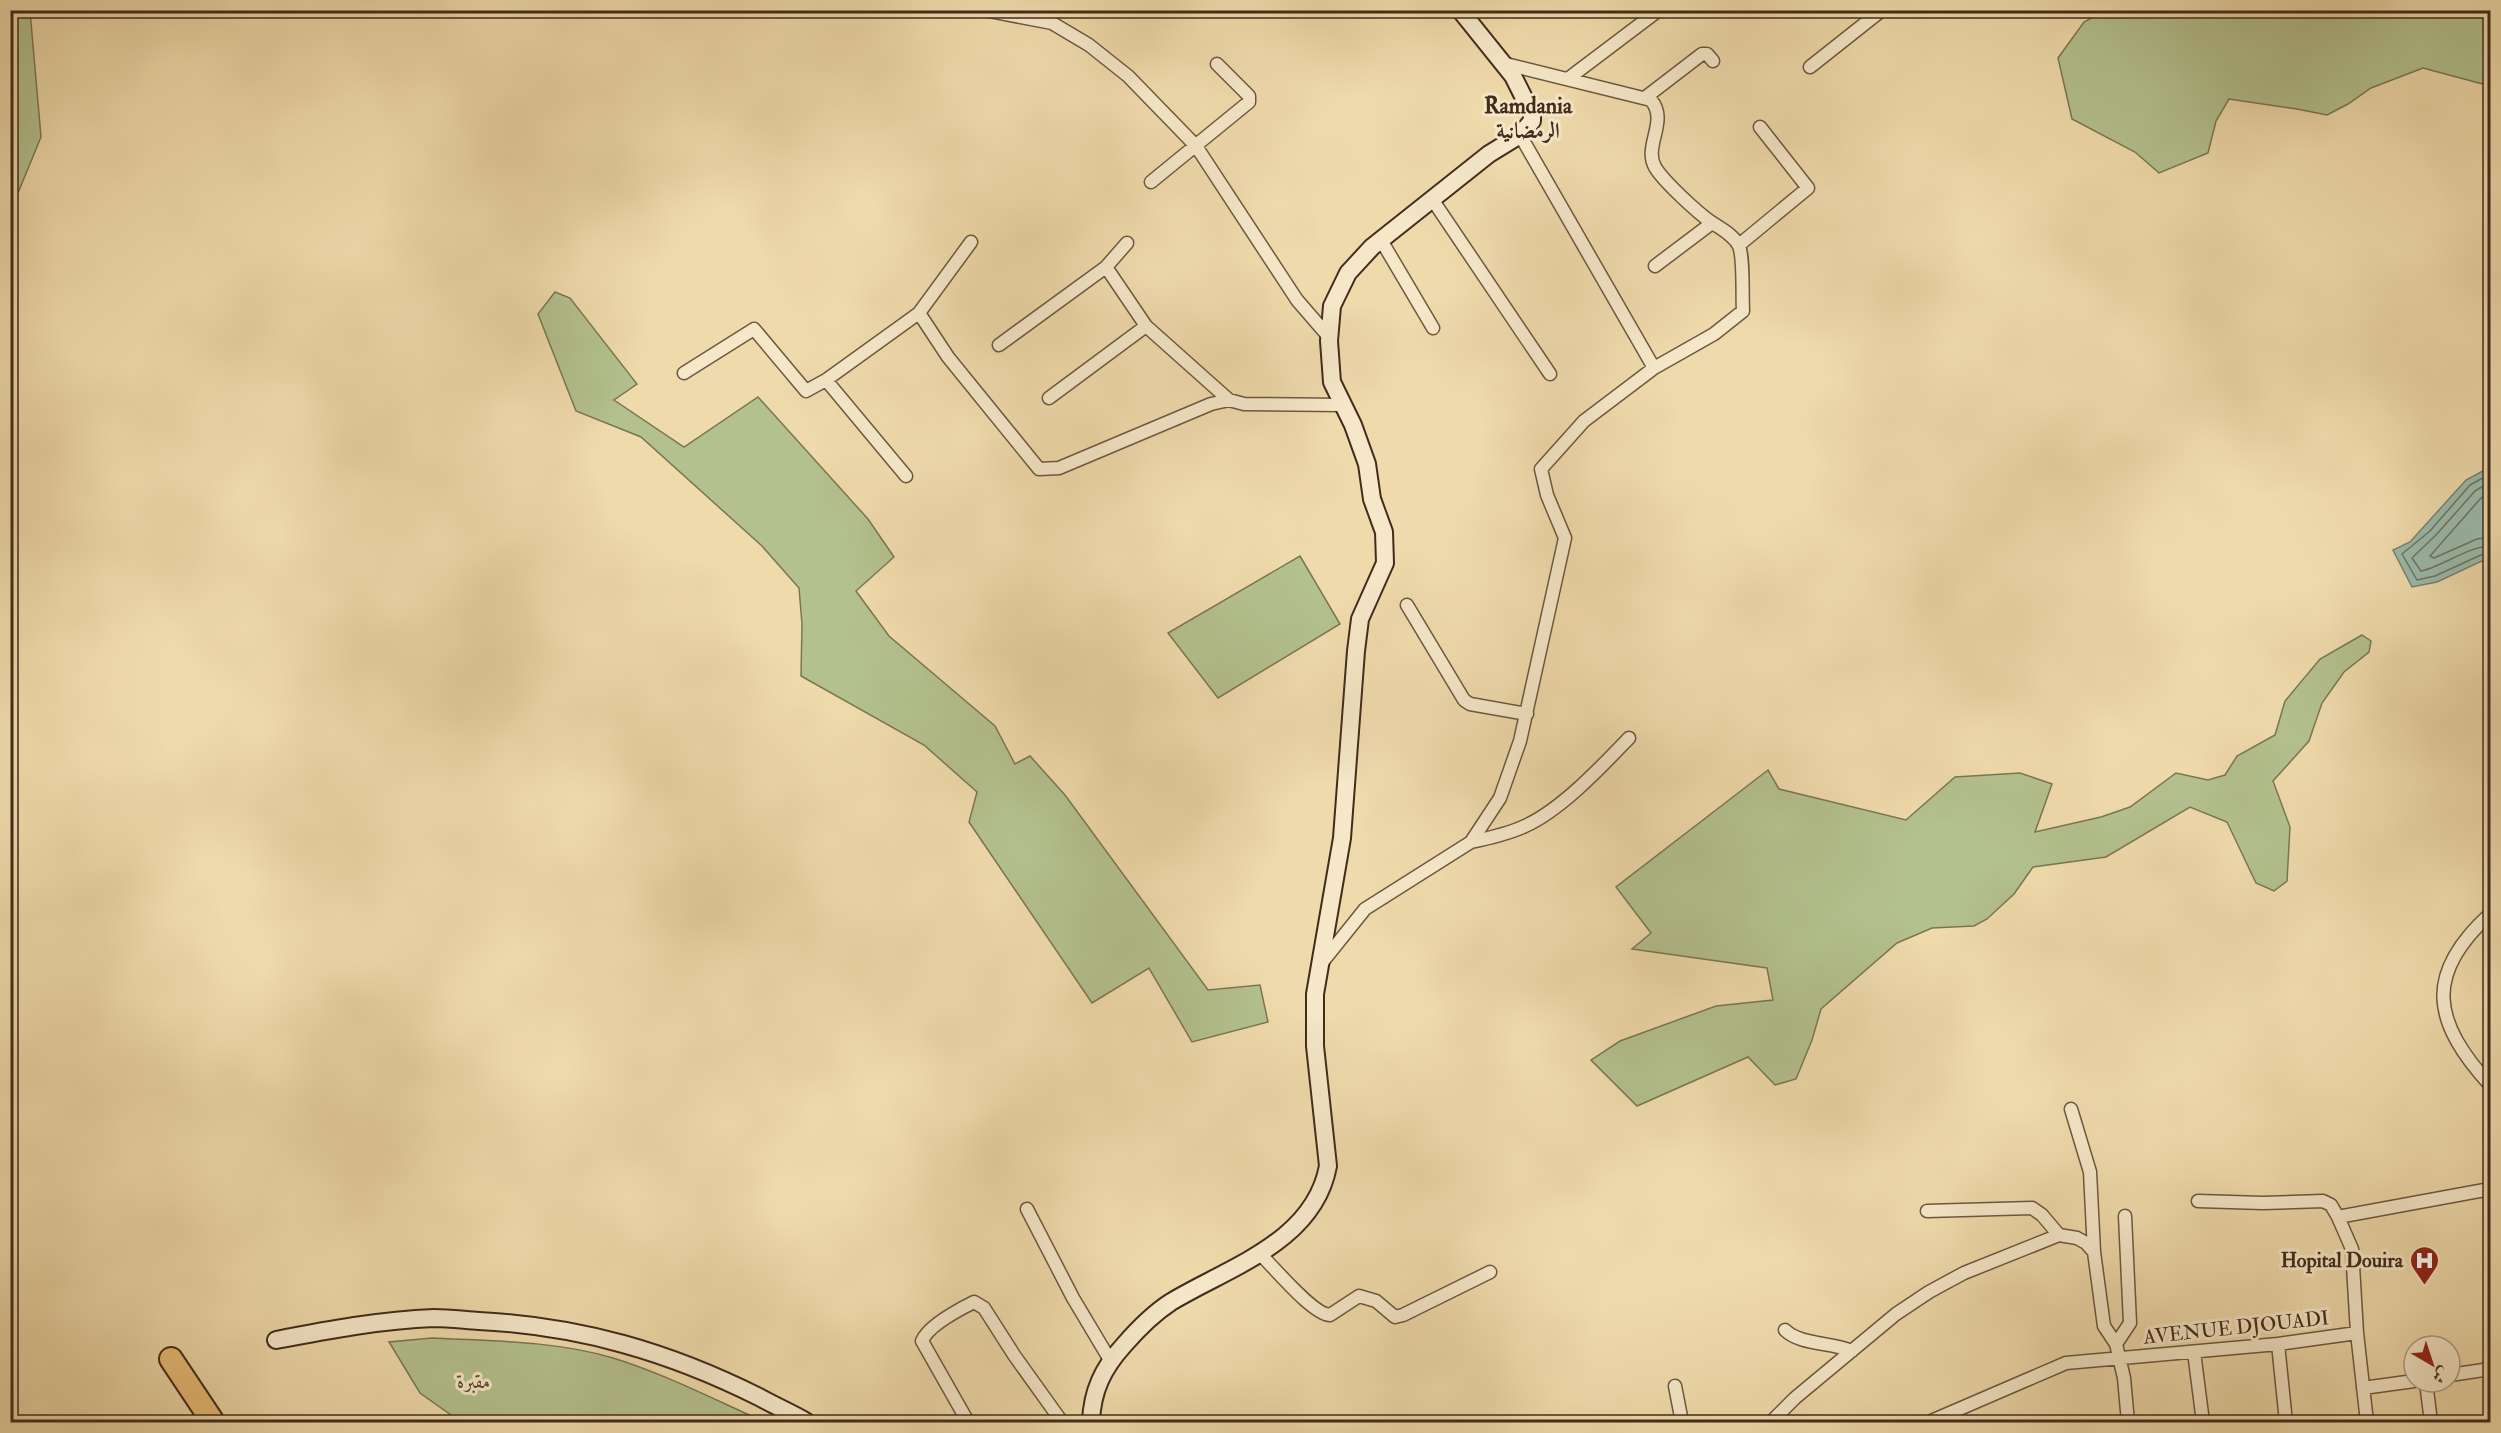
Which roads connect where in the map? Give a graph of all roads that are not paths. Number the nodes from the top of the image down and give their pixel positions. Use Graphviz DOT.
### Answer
graph roads {
  1 [pos="984,10"];
  2 [pos="1659,10"];
  3 [pos="1882,10"];
  4 [pos="1462,11"];
  5 [pos="1713,61"];
  6 [pos="1217,63"];
  7 [pos="1502,63"];
  8 [pos="1810,67"];
  9 [pos="1569,78"];
  10 [pos="1646,98"];
  11 [pos="1760,127"];
  12 [pos="1520,135"];
  13 [pos="1196,146"];
  14 [pos="1151,182"];
  15 [pos="1432,199"];
  16 [pos="1712,223"];
  17 [pos="1381,240"];
  18 [pos="971,242"];
  19 [pos="1127,243"];
  20 [pos="1739,245"];
  21 [pos="1655,266"];
  22 [pos="1106,267"];
  23 [pos="919,313"];
  24 [pos="1146,326"];
  25 [pos="1433,328"];
  26 [pos="1329,337"];
  27 [pos="999,345"];
  28 [pos="1654,368"];
  29 [pos="684,373"];
  30 [pos="1550,374"];
  31 [pos="826,380"];
  32 [pos="1049,398"];
  33 [pos="1229,400"];
  34 [pos="1343,405"];
  35 [pos="906,476"];
  36 [pos="1407,605"];
  37 [pos="1527,714"];
  38 [pos="1629,738"];
  39 [pos="1471,842"];
  40 [pos="2490,914"];
  41 [pos="1320,966"];
  42 [pos="2490,1085"];
  43 [pos="2071,1109"];
  44 [pos="2490,1189"];
  45 [pos="2198,1201"];
  46 [pos="1027,1209"];
  47 [pos="1927,1210"];
  48 [pos="2125,1216"];
  49 [pos="2338,1217"];
  50 [pos="2059,1235"];
  51 [pos="2094,1252"];
  52 [pos="1260,1254"];
  53 [pos="1490,1272"];
  54 [pos="1785,1330"];
  55 [pos="2357,1333"];
  56 [pos="276,1340"];
  57 [pos="2116,1344"];
  58 [pos="2278,1344"];
  59 [pos="1852,1351"];
  60 [pos="2194,1352"];
  61 [pos="2119,1358"];
  62 [pos="171,1359"];
  63 [pos="1110,1360"];
  64 [pos="2490,1370"];
  65 [pos="2462,1374"];
  66 [pos="2402,1383"];
  67 [pos="1674,1386"];
  68 [pos="2363,1388"];
  69 [pos="2428,1394"];
  70 [pos="213,1422"];
  71 [pos="807,1422"];
  72 [pos="968,1422"];
  73 [pos="1062,1422"];
  74 [pos="1091,1422"];
  75 [pos="1682,1422"];
  76 [pos="1771,1422"];
  77 [pos="1929,1422"];
  78 [pos="2128,1422"];
  79 [pos="2203,1422"];
  80 [pos="2286,1422"];
  81 [pos="2367,1422"];
  82 [pos="2432,1422"];
  1 -- 13 [label="street"];
  2 -- 9 [label="street"];
  3 -- 8 [label="street"];
  4 -- 7 [label="street"];
  5 -- 10 [label="street"];
  6 -- 13 [label="street"];
  7 -- 9 [label="street"];
  7 -- 12 [label="street"];
  9 -- 10 [label="street"];
  10 -- 16 [label="street"];
  11 -- 20 [label="street"];
  12 -- 15 [label="street"];
  12 -- 28 [label="street"];
  13 -- 14 [label="street"];
  13 -- 26 [label="street"];
  15 -- 17 [label="street"];
  15 -- 30 [label="street"];
  16 -- 20 [label="street"];
  16 -- 21 [label="street"];
  17 -- 25 [label="street"];
  17 -- 26 [label="street"];
  18 -- 23 [label="street"];
  19 -- 22 [label="street"];
  20 -- 28 [label="street"];
  22 -- 24 [label="street"];
  22 -- 27 [label="street"];
  23 -- 31 [label="street"];
  23 -- 33 [label="street"];
  24 -- 32 [label="street"];
  24 -- 33 [label="street"];
  26 -- 34 [label="street"];
  28 -- 37 [label="street"];
  29 -- 31 [label="street"];
  31 -- 35 [label="street"];
  33 -- 34 [label="street"];
  34 -- 41 [label="street"];
  36 -- 37 [label="street"];
  37 -- 39 [label="street"];
  38 -- 39 [label="street"];
  39 -- 41 [label="street"];
  40 -- 42 [label="street"];
  41 -- 52 [label="street"];
  43 -- 51 [label="street"];
  44 -- 49 [label="street"];
  45 -- 49 [label="street"];
  46 -- 63 [label="street"];
  47 -- 50 [label="street"];
  48 -- 57 [label="street"];
  49 -- 55 [label="street"];
  50 -- 51 [label="street"];
  50 -- 59 [label="street"];
  51 -- 57 [label="street"];
  52 -- 53 [label="street"];
  52 -- 63 [label="street"];
  54 -- 59 [label="street"];
  55 -- 58 [label="street, AVENUE DJOUADI"];
  55 -- 68 [label="street"];
  56 -- 71 [label="street"];
  57 -- 61 [label="street"];
  58 -- 60 [label="street, AVENUE DJOUADI"];
  58 -- 80 [label="street"];
  59 -- 76 [label="street"];
  60 -- 61 [label="street, AVENUE DJOUADI"];
  60 -- 79 [label="street"];
  61 -- 77 [label="street, AVENUE DJOUADI"];
  61 -- 78 [label="street"];
  62 -- 70 [label="highway"];
  63 -- 74 [label="street"];
  64 -- 65 [label="street"];
  66 -- 68 [label="street"];
  67 -- 75 [label="street"];
  68 -- 81 [label="street"];
  69 -- 82 [label="street"];
  72 -- 73 [label="street"];
}
